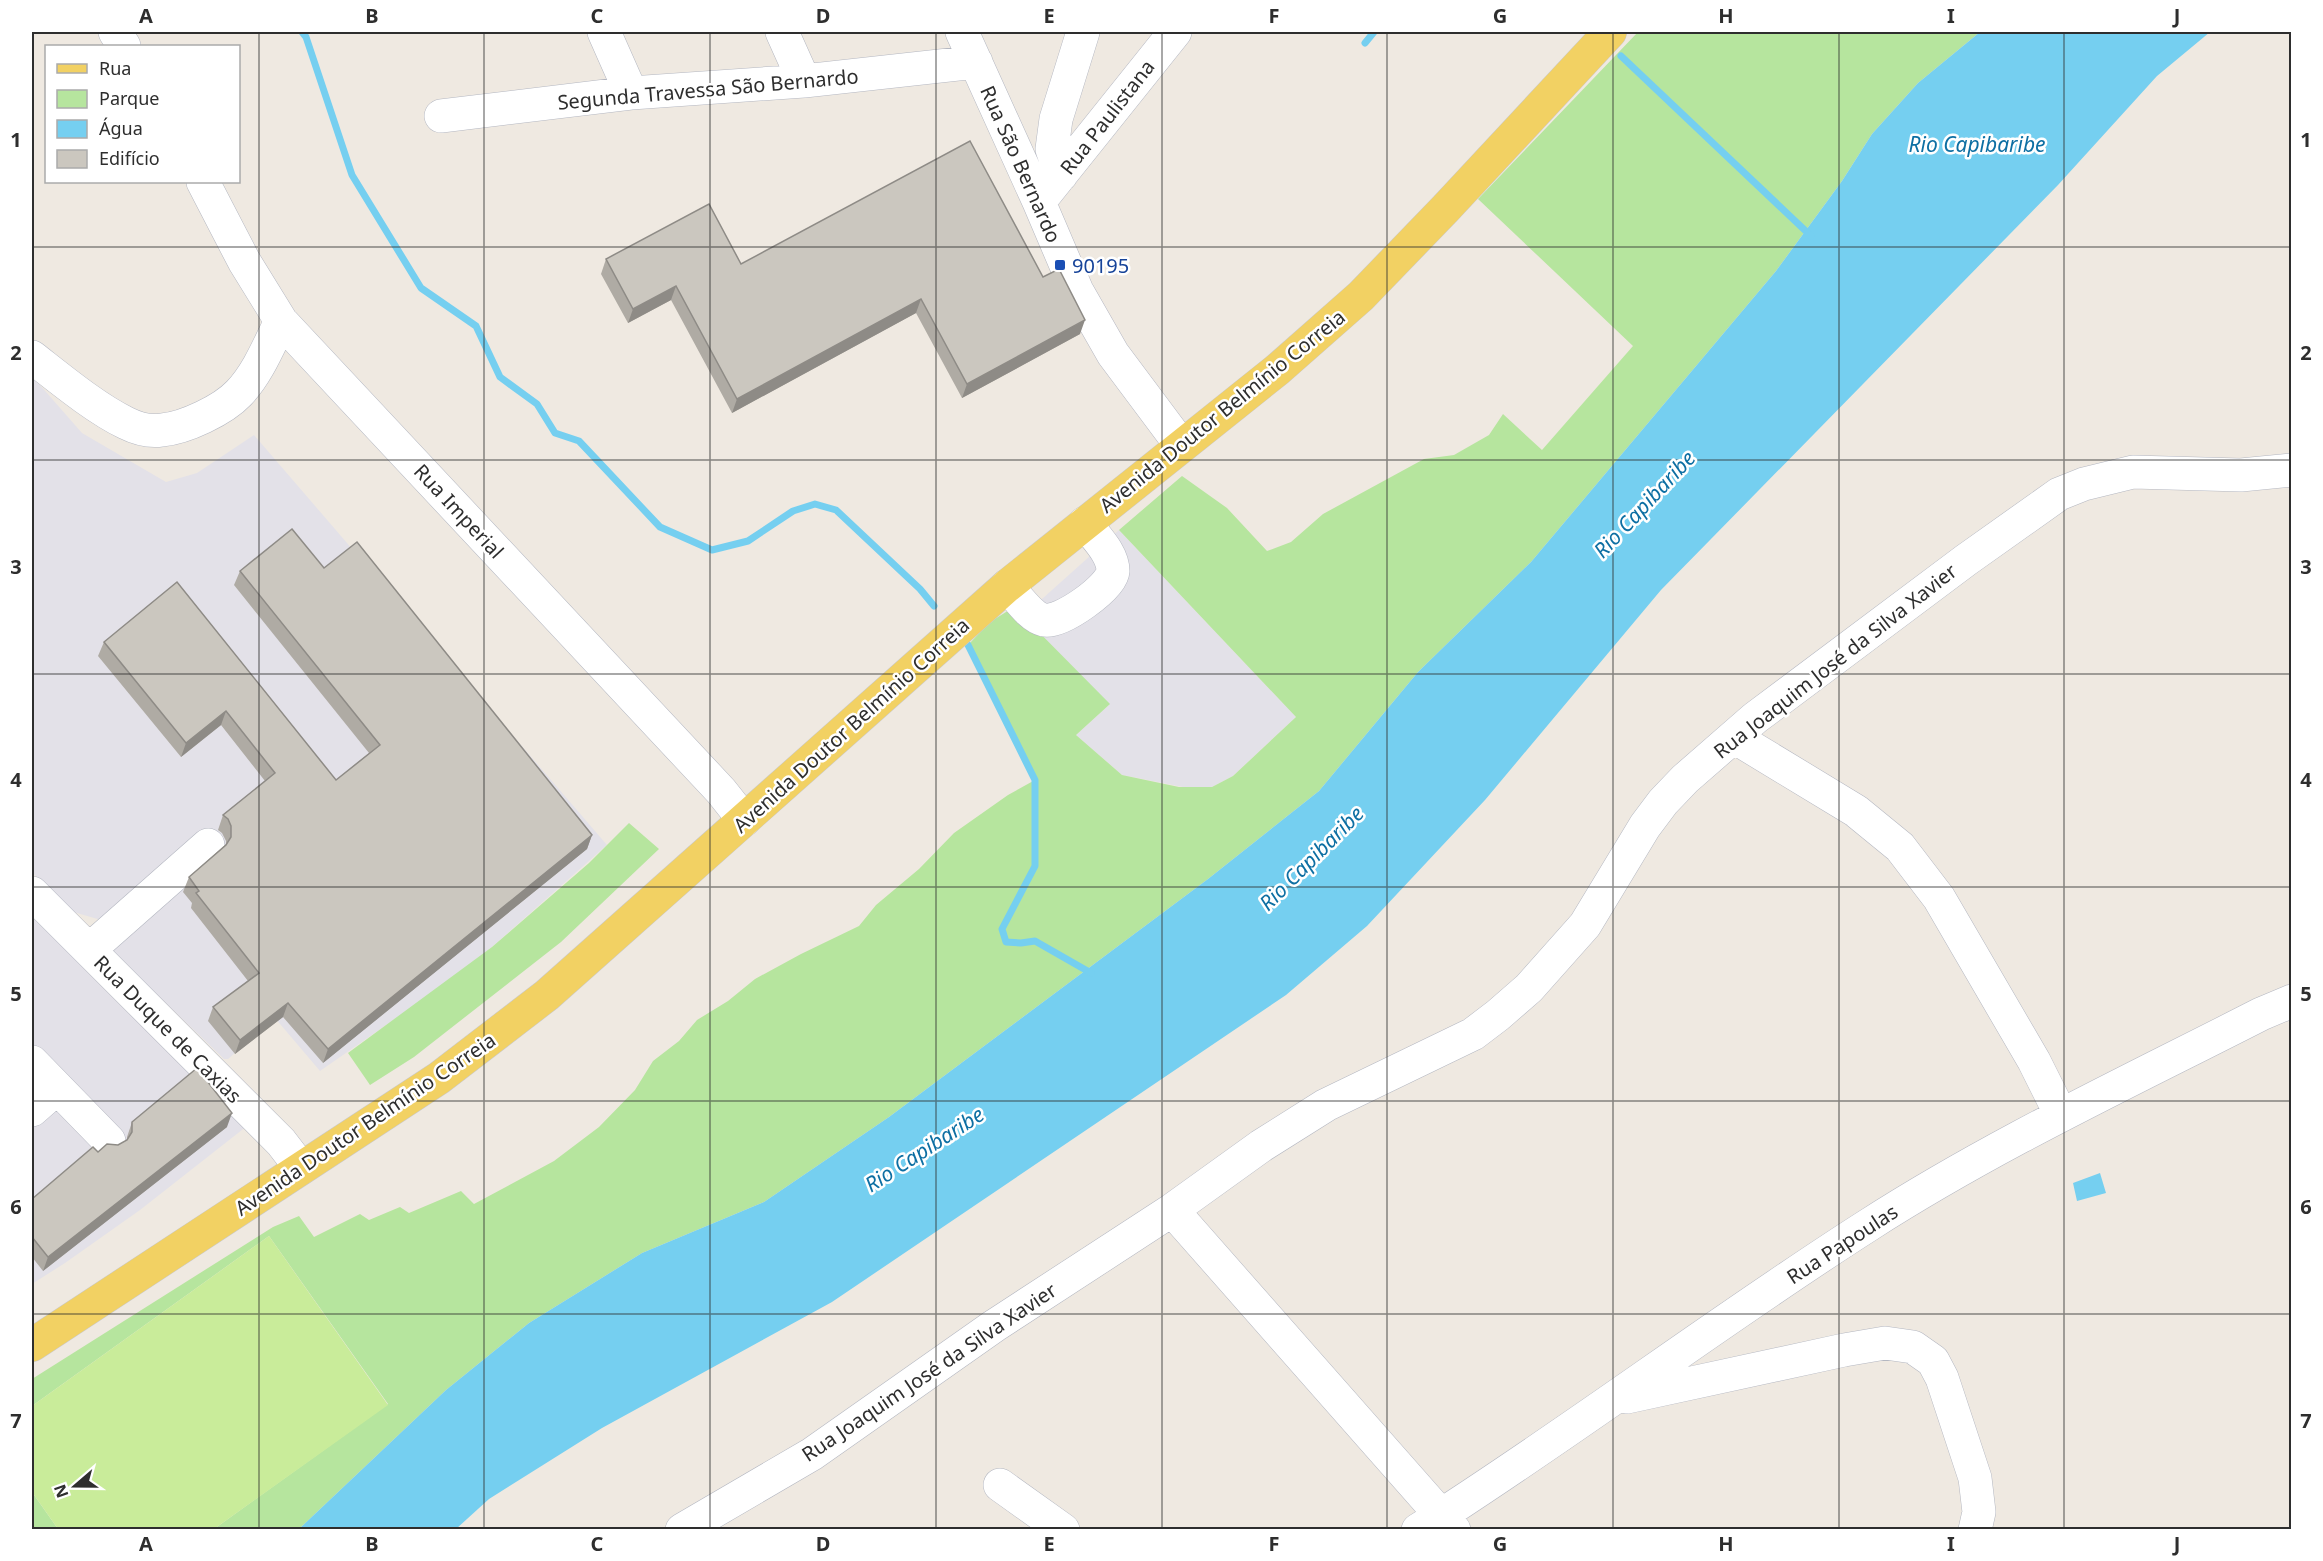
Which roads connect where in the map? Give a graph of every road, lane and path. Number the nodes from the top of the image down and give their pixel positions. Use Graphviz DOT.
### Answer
graph roads {
  1 [pos="115,32"];
  2 [pos="604,32"];
  3 [pos="782,32"];
  4 [pos="962,32"];
  5 [pos="1083,32"];
  6 [pos="1175,32"];
  7 [pos="1610,32"];
  8 [pos="123,45"];
  9 [pos="976,62"];
  10 [pos="804,81"];
  11 [pos="631,93"];
  12 [pos="441,116"];
  13 [pos="1061,176"];
  14 [pos="203,183"];
  15 [pos="1040,202"];
  16 [pos="281,321"];
  17 [pos="32,357"];
  18 [pos="1181,445"];
  19 [pos="2292,470"];
  20 [pos="1085,523"];
  21 [pos="1007,585"];
  22 [pos="1734,736"];
  23 [pos="744,820"];
  24 [pos="208,845"];
  25 [pos="32,894"];
  26 [pos="89,950"];
  27 [pos="2292,1001"];
  28 [pos="32,1062"];
  29 [pos="57,1088"];
  30 [pos="32,1110"];
  31 [pos="2061,1115"];
  32 [pos="109,1141"];
  33 [pos="301,1168"];
  34 [pos="1172,1210"];
  35 [pos="32,1345"];
  36 [pos="1611,1400"];
  37 [pos="1000,1485"];
  38 [pos="1438,1525"];
  39 [pos="682,1530"];
  40 [pos="1063,1530"];
  41 [pos="1975,1530"];
  1 -- 8 [label="street"];
  2 -- 11 [label="street"];
  3 -- 10 [label="street"];
  4 -- 9 [label="street, Rua São Bernardo"];
  5 -- 13 [label="street"];
  6 -- 13 [label="street, Rua Paulistana"];
  7 -- 18 [label="main road, Avenida Doutor Belmínio Correia"];
  9 -- 10 [label="street, Segunda Travessa São Bernardo"];
  9 -- 15 [label="street, Rua São Bernardo"];
  10 -- 11 [label="street, Segunda Travessa São Bernardo"];
  11 -- 12 [label="street, Segunda Travessa São Bernardo"];
  13 -- 15 [label="street, Rua Paulistana"];
  14 -- 16 [label="street, Rua Imperial"];
  15 -- 18 [label="street, Rua São Bernardo"];
  16 -- 17 [label="street"];
  16 -- 23 [label="street, Rua Imperial"];
  18 -- 20 [label="main road, Avenida Doutor Belmínio Correia"];
  19 -- 22 [label="street, Rua Joaquim José da Silva Xavier"];
  20 -- 21 [label="main road, Avenida Doutor Belmínio Correia"];
  20 -- 21 [label="street"];
  21 -- 23 [label="main road, Avenida Doutor Belmínio Correia"];
  22 -- 31 [label="street"];
  22 -- 34 [label="street, Rua Joaquim José da Silva Xavier"];
  23 -- 33 [label="main road, Avenida Doutor Belmínio Correia"];
  24 -- 26 [label="street"];
  25 -- 26 [label="street, Rua Duque de Caxias"];
  26 -- 33 [label="street, Rua Duque de Caxias"];
  27 -- 31 [label="street, Rua Papoulas"];
  28 -- 29 [label="street"];
  29 -- 30 [label="street"];
  29 -- 32 [label="street"];
  31 -- 36 [label="street, Rua Papoulas"];
  33 -- 35 [label="main road, Avenida Doutor Belmínio Correia"];
  34 -- 38 [label="street"];
  34 -- 39 [label="street, Rua Joaquim José da Silva Xavier"];
  36 -- 38 [label="street, Rua Papoulas"];
  36 -- 41 [label="street"];
  37 -- 40 [label="street"];
}
